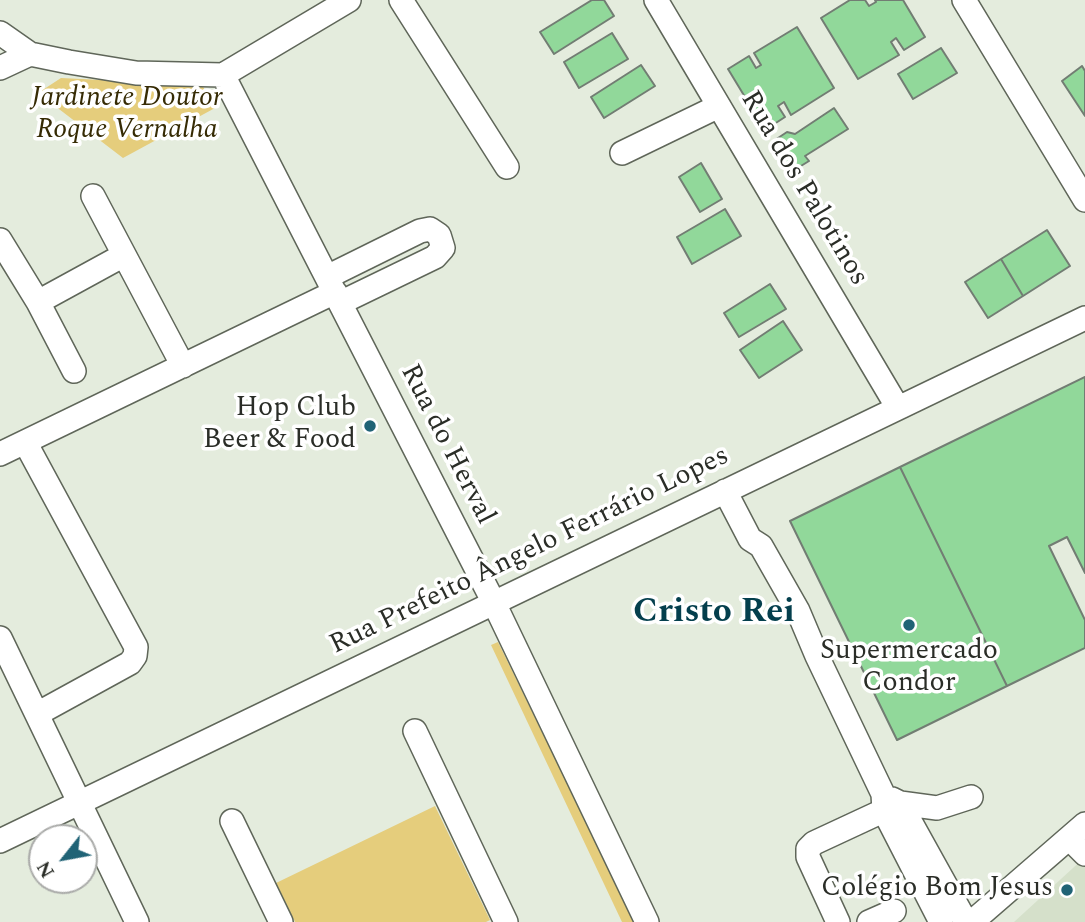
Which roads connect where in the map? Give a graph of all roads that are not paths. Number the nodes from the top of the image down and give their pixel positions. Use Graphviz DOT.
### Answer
graph roads {
  1 [pos="401,0"];
  2 [pos="656,0"];
  3 [pos="964,0"];
  4 [pos="335,3"];
  5 [pos="0,33"];
  6 [pos="30,54"];
  7 [pos="0,68"];
  8 [pos="223,75"];
  9 [pos="719,106"];
  10 [pos="622,153"];
  11 [pos="507,167"];
  12 [pos="93,196"];
  13 [pos="1085,200"];
  14 [pos="0,240"];
  15 [pos="124,255"];
  16 [pos="334,291"];
  17 [pos="38,302"];
  18 [pos="1085,318"];
  19 [pos="183,366"];
  20 [pos="74,371"];
  21 [pos="898,408"];
  22 [pos="25,442"];
  23 [pos="0,454"];
  24 [pos="730,489"];
  25 [pos="494,603"];
  26 [pos="0,638"];
  27 [pos="37,713"];
  28 [pos="415,731"];
  29 [pos="971,797"];
  30 [pos="79,802"];
  31 [pos="889,803"];
  32 [pos="232,821"];
  33 [pos="1080,838"];
  34 [pos="0,841"];
  35 [pos="894,911"];
  36 [pos="137,922"];
  37 [pos="281,922"];
  38 [pos="506,922"];
  39 [pos="647,922"];
  40 [pos="838,922"];
  41 [pos="869,922"];
  42 [pos="941,922"];
  43 [pos="966,922"];
  44 [pos="972,922"];
  1 -- 11 [label="street"];
  2 -- 9 [label="street, Rua dos Palotinos"];
  3 -- 13 [label="street"];
  4 -- 8 [label="street"];
  5 -- 6 [label="street"];
  6 -- 7 [label="street"];
  6 -- 8 [label="street"];
  8 -- 16 [label="street, Rua do Herval"];
  9 -- 10 [label="street"];
  9 -- 21 [label="street, Rua dos Palotinos"];
  12 -- 15 [label="street"];
  14 -- 17 [label="street"];
  15 -- 17 [label="street"];
  15 -- 19 [label="street"];
  16 -- 19 [label="street"];
  16 -- 25 [label="street, Rua do Herval"];
  17 -- 20 [label="street"];
  18 -- 21 [label="street, Rua Prefeito Ângelo Ferrário Lopes"];
  19 -- 22 [label="street"];
  21 -- 24 [label="street, Rua Prefeito Ângelo Ferrário Lopes"];
  22 -- 23 [label="street"];
  22 -- 27 [label="street"];
  24 -- 25 [label="street, Rua Prefeito Ângelo Ferrário Lopes"];
  24 -- 31 [label="street"];
  25 -- 30 [label="street, Rua Prefeito Ângelo Ferrário Lopes"];
  25 -- 39 [label="street, Rua do Herval"];
  26 -- 27 [label="street"];
  27 -- 30 [label="street"];
  28 -- 38 [label="street"];
  29 -- 31 [label="street"];
  30 -- 34 [label="street, Rua Prefeito Ângelo Ferrário Lopes"];
  30 -- 36 [label="street"];
  31 -- 40 [label="street"];
  31 -- 42 [label="street"];
  31 -- 43 [label="street"];
  32 -- 37 [label="street"];
  33 -- 44 [label="street"];
  35 -- 41 [label="street"];
}
